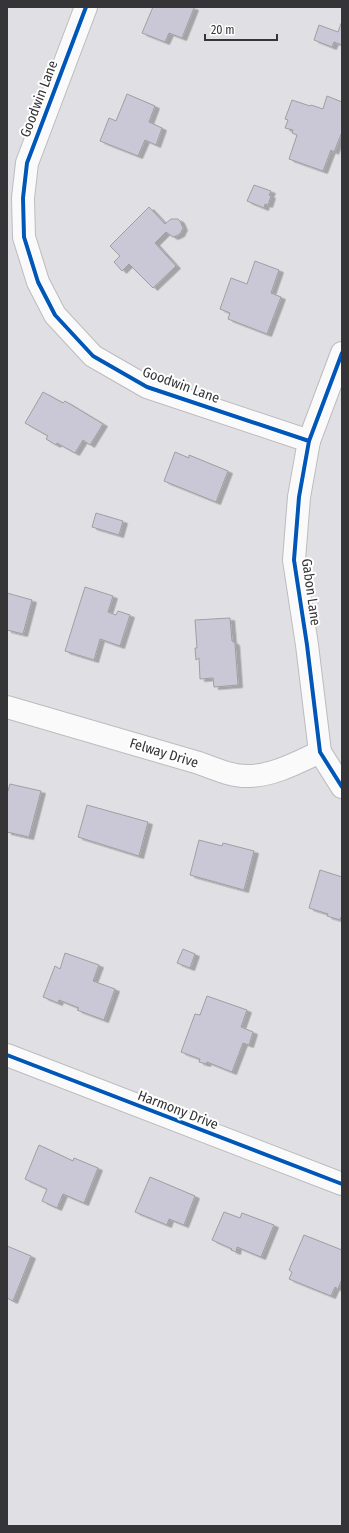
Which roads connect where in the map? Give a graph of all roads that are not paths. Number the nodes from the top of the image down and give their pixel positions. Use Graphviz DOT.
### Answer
graph roads {
  1 [pos="86,7"];
  2 [pos="342,353"];
  3 [pos="309,441"];
  4 [pos="7,707"];
  5 [pos="320,752"];
  6 [pos="342,787"];
  7 [pos="7,1055"];
  8 [pos="342,1184"];
  1 -- 3 [label="street, Goodwin Lane"];
  2 -- 3 [label="street, Gabon Lane"];
  3 -- 5 [label="street, Gabon Lane"];
  4 -- 5 [label="street, Felway Drive"];
  5 -- 6 [label="street, Gabon Lane"];
  7 -- 8 [label="street, Harmony Drive"];
}
